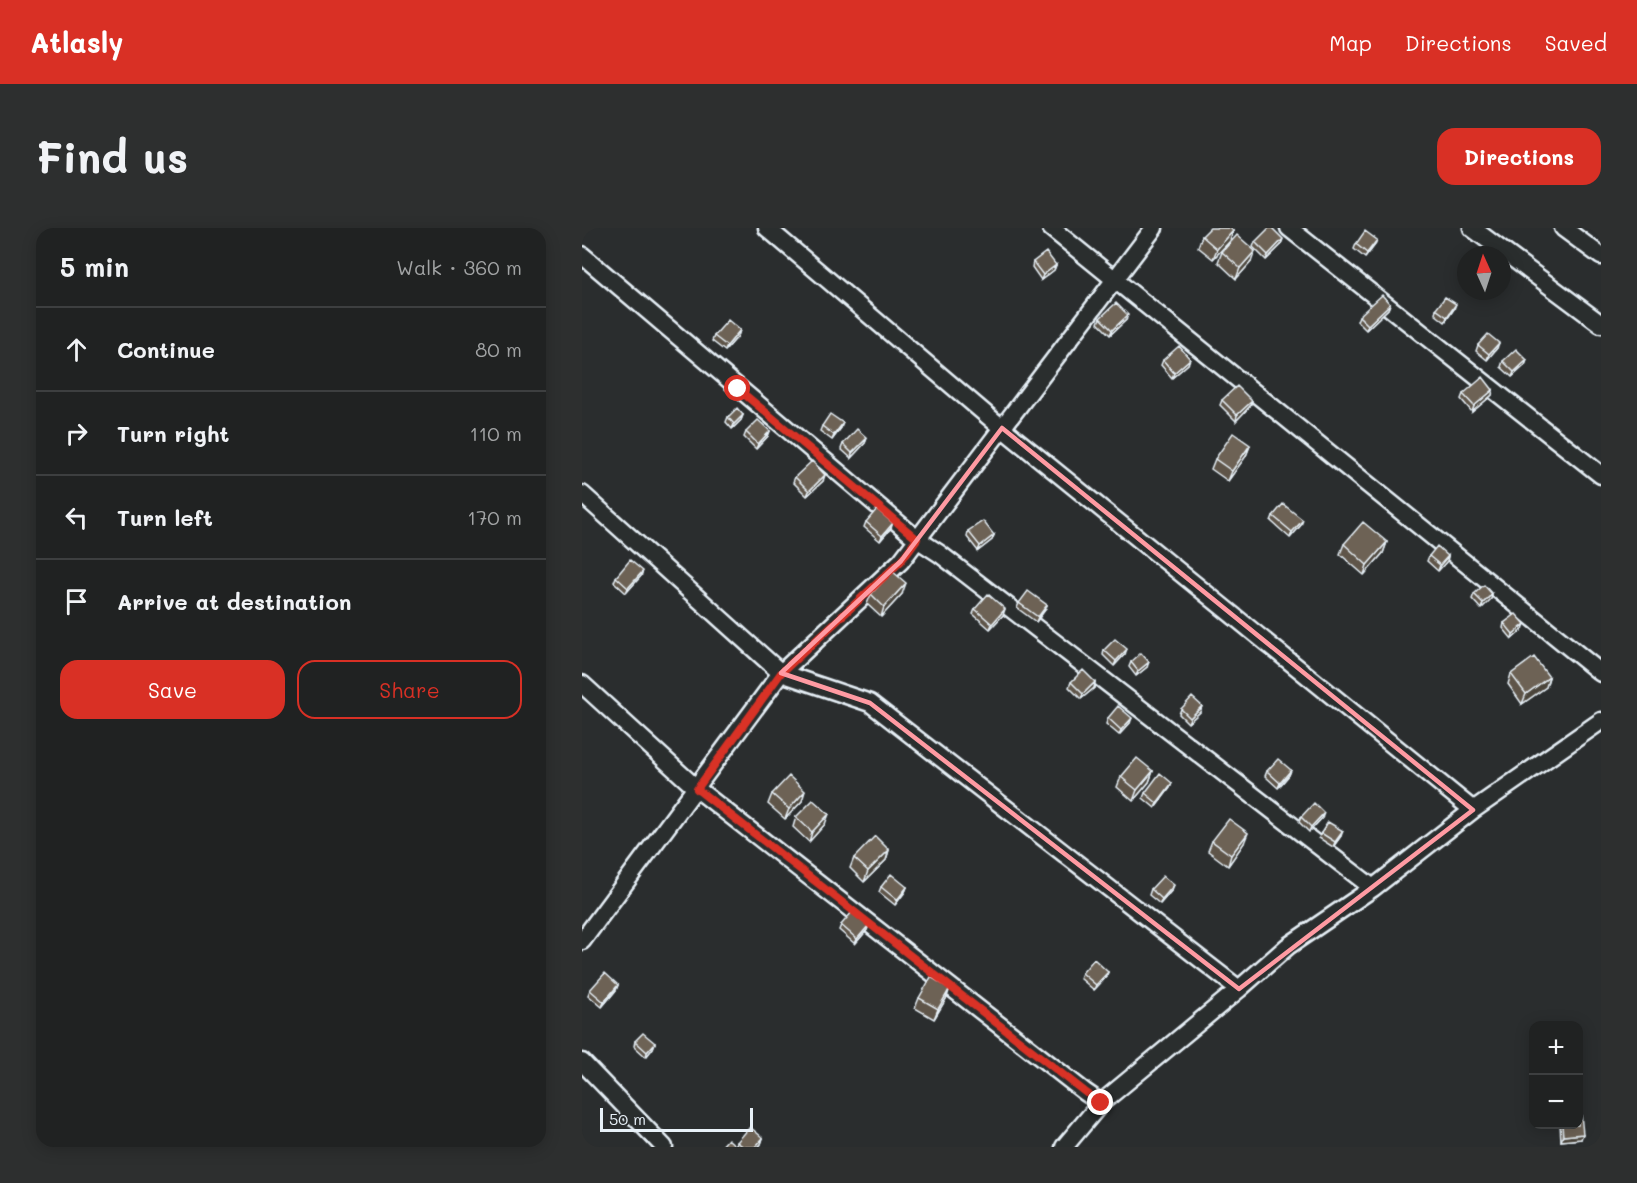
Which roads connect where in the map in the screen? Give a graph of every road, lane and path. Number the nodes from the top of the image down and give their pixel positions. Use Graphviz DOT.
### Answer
graph roads {
  1 [pos="767,228"];
  2 [pos="1051,228"];
  3 [pos="1154,228"];
  4 [pos="1290,228"];
  5 [pos="1472,228"];
  6 [pos="1563,228"];
  7 [pos="582,255"];
  8 [pos="1601,256"];
  9 [pos="1114,279"];
  10 [pos="1601,324"];
  11 [pos="1002,428"];
  12 [pos="1601,475"];
  13 [pos="582,494"];
  14 [pos="917,539"];
  15 [pos="781,673"];
  16 [pos="1601,673"];
  17 [pos="582,684"];
  18 [pos="1601,721"];
  19 [pos="697,789"];
  20 [pos="1473,810"];
  21 [pos="1373,888"];
  22 [pos="582,941"];
  23 [pos="1239,989"];
  24 [pos="582,1062"];
  25 [pos="1101,1103"];
  26 [pos="664,1147"];
  27 [pos="1064,1147"];
  1 -- 11 [label="street"];
  2 -- 9 [label="street"];
  3 -- 9 [label="street"];
  4 -- 12 [label="street"];
  5 -- 10 [label="street"];
  6 -- 8 [label="street"];
  7 -- 14 [label="street"];
  9 -- 11 [label="street"];
  9 -- 16 [label="street"];
  11 -- 14 [label="street"];
  11 -- 20 [label="street"];
  13 -- 15 [label="street"];
  14 -- 15 [label="street"];
  14 -- 21 [label="street"];
  15 -- 19 [label="street"];
  15 -- 23 [label="street"];
  17 -- 19 [label="street"];
  18 -- 20 [label="street"];
  19 -- 22 [label="street"];
  19 -- 25 [label="street"];
  20 -- 21 [label="street"];
  21 -- 23 [label="street"];
  23 -- 25 [label="street"];
  24 -- 26 [label="street"];
  25 -- 27 [label="street"];
}
